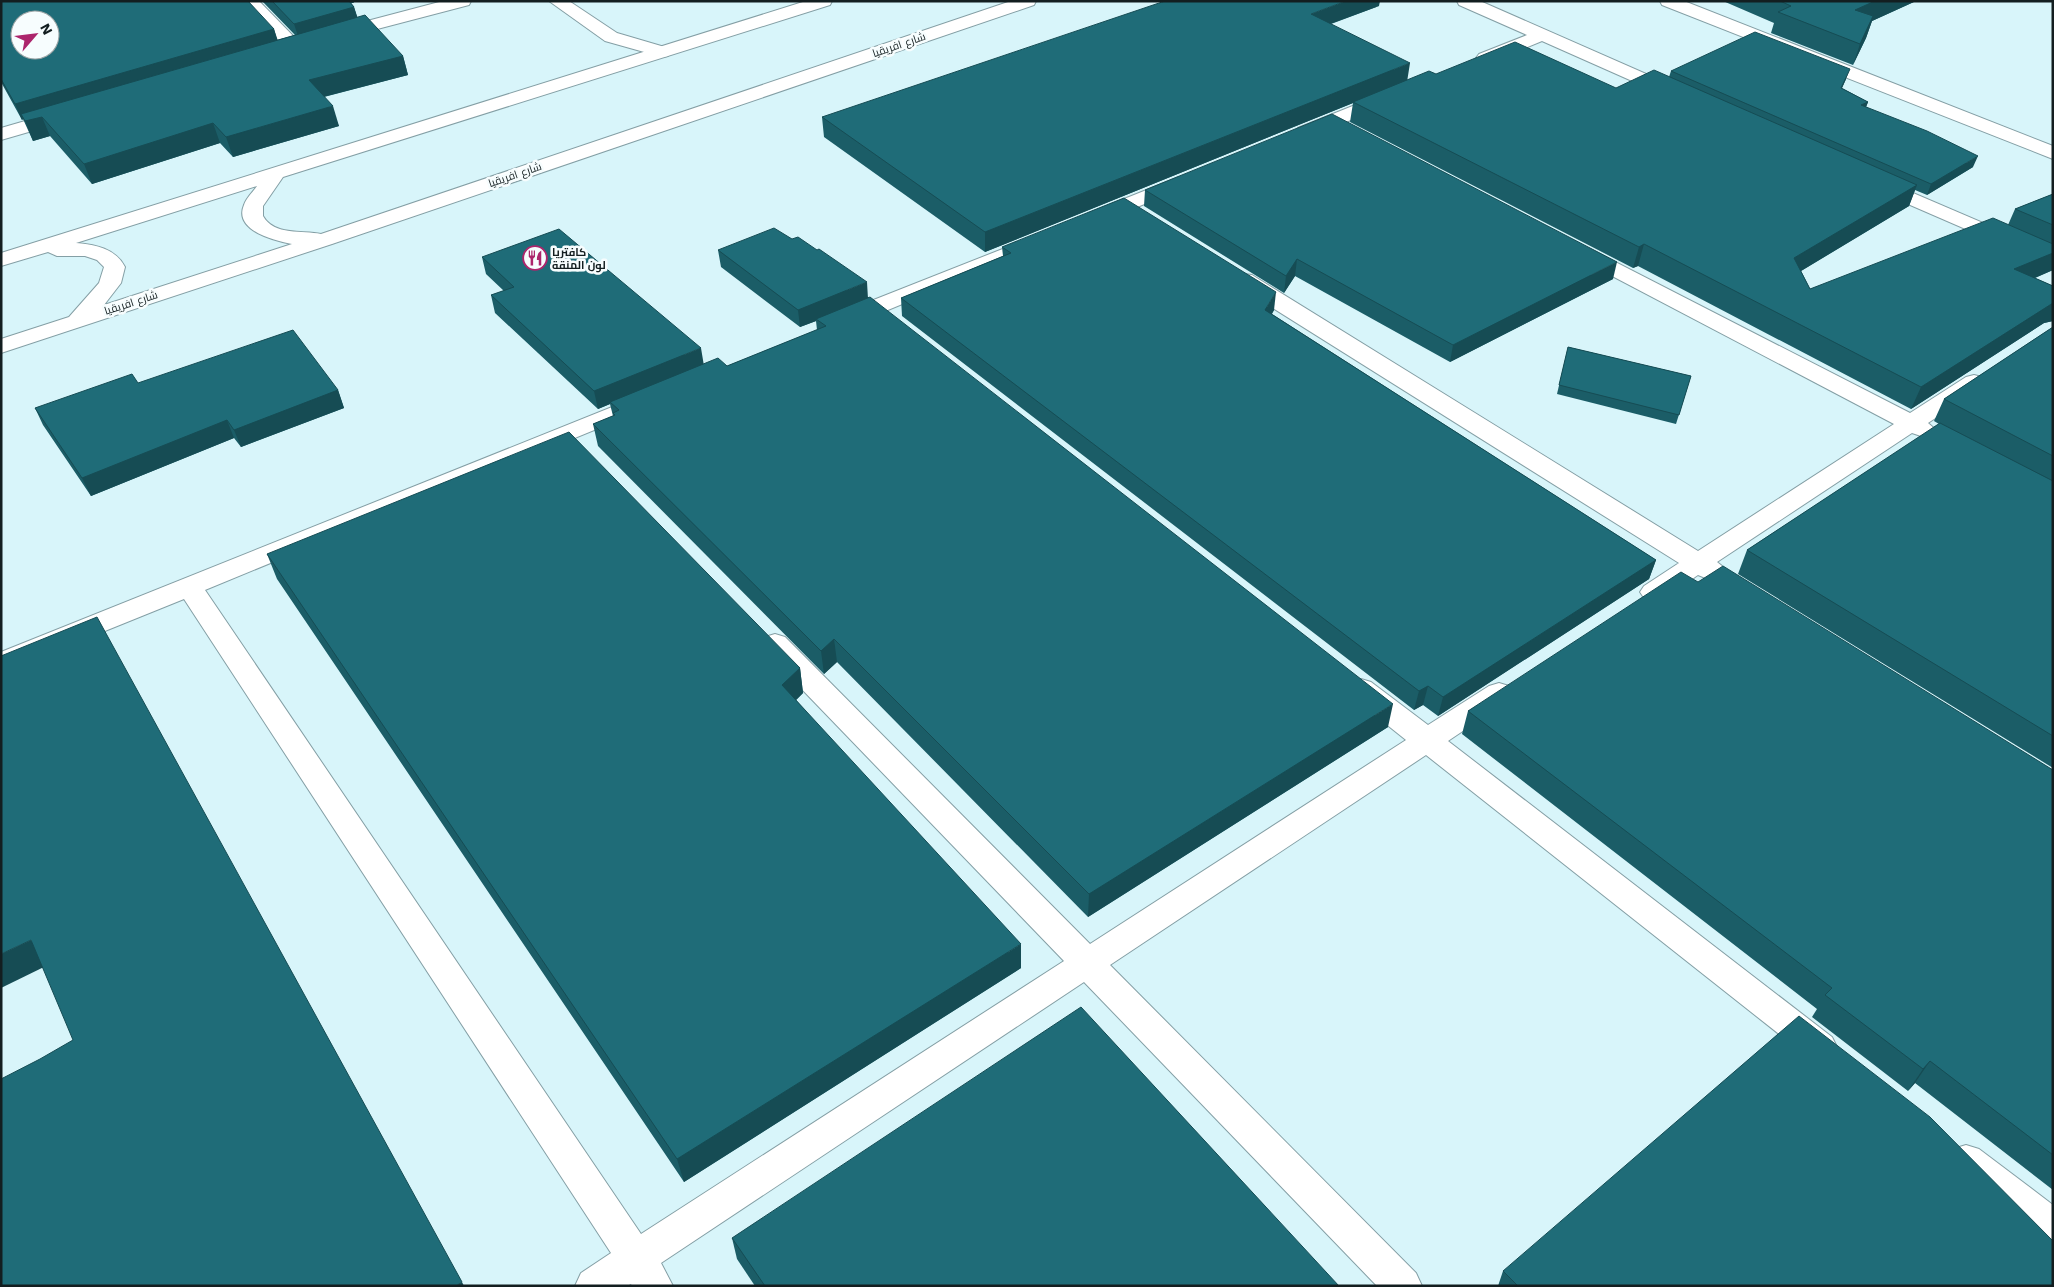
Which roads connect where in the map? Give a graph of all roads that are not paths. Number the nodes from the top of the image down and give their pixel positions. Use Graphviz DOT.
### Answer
graph roads {
  1 [pos="249,1"];
  2 [pos="463,1"];
  3 [pos="557,1"];
  4 [pos="824,1"];
  5 [pos="1028,1"];
  6 [pos="1465,1"];
  7 [pos="1668,1"];
  8 [pos="1542,35"];
  9 [pos="294,47"];
  10 [pos="275,52"];
  11 [pos="662,52"];
  12 [pos="1468,65"];
  13 [pos="1404,91"];
  14 [pos="1688,100"];
  15 [pos="77,112"];
  16 [pos="1331,121"];
  17 [pos="1,134"];
  18 [pos="1358,135"];
  19 [pos="1286,139"];
  20 [pos="2053,153"];
  21 [pos="276,174"];
  22 [pos="1196,176"];
  23 [pos="1861,176"];
  24 [pos="1124,205"];
  25 [pos="1150,221"];
  26 [pos="325,240"];
  27 [pos="1568,245"];
  28 [pos="10,257"];
  29 [pos="2053,261"];
  30 [pos="1226,268"];
  31 [pos="874,307"];
  32 [pos="75,322"];
  33 [pos="829,326"];
  34 [pos="898,326"];
  35 [pos="1,346"];
  36 [pos="1998,366"];
  37 [pos="667,392"];
  38 [pos="1911,424"];
  39 [pos="1944,441"];
  40 [pos="1698,562"];
  41 [pos="1732,584"];
  42 [pos="189,586"];
  43 [pos="1633,606"];
  44 [pos="755,623"];
  45 [pos="1,663"];
  46 [pos="1341,673"];
  47 [pos="1526,676"];
  48 [pos="1427,740"];
  49 [pos="1087,963"];
  50 [pos="1841,1064"];
  51 [pos="1943,1143"];
  52 [pos="2053,1228"];
  53 [pos="636,1258"];
  54 [pos="594,1286"];
  55 [pos="654,1286"];
  56 [pos="1403,1286"];
  1 -- 9 [label="street"];
  2 -- 9 [label="street"];
  3 -- 11 [label="street"];
  4 -- 11 [label="street"];
  5 -- 26 [label="street, شارع افريقيا"];
  6 -- 8 [label="street"];
  7 -- 20 [label="street"];
  8 -- 12 [label="street"];
  8 -- 14 [label="street"];
  9 -- 10 [label="street"];
  11 -- 21 [label="street"];
  13 -- 16 [label="street"];
  15 -- 17 [label="street"];
  16 -- 18 [label="street"];
  16 -- 19 [label="street"];
  21 -- 26 [label="street"];
  21 -- 28 [label="street"];
  22 -- 24 [label="street"];
  23 -- 29 [label="street"];
  24 -- 25 [label="street"];
  24 -- 31 [label="street"];
  26 -- 32 [label="street, شارع افريقيا"];
  27 -- 38 [label="street"];
  28 -- 32 [label="street"];
  30 -- 40 [label="street"];
  31 -- 33 [label="street"];
  31 -- 34 [label="street"];
  32 -- 35 [label="street, شارع افريقيا"];
  36 -- 38 [label="street"];
  37 -- 42 [label="street"];
  38 -- 39 [label="street"];
  38 -- 40 [label="street"];
  40 -- 41 [label="street"];
  40 -- 43 [label="street"];
  42 -- 45 [label="street"];
  42 -- 53 [label="street"];
  44 -- 49 [label="street"];
  46 -- 48 [label="street"];
  47 -- 48 [label="street"];
  48 -- 49 [label="street"];
  48 -- 50 [label="street"];
  49 -- 53 [label="street"];
  49 -- 56 [label="street"];
  51 -- 52 [label="street"];
  53 -- 54 [label="street"];
  53 -- 55 [label="street"];
}
